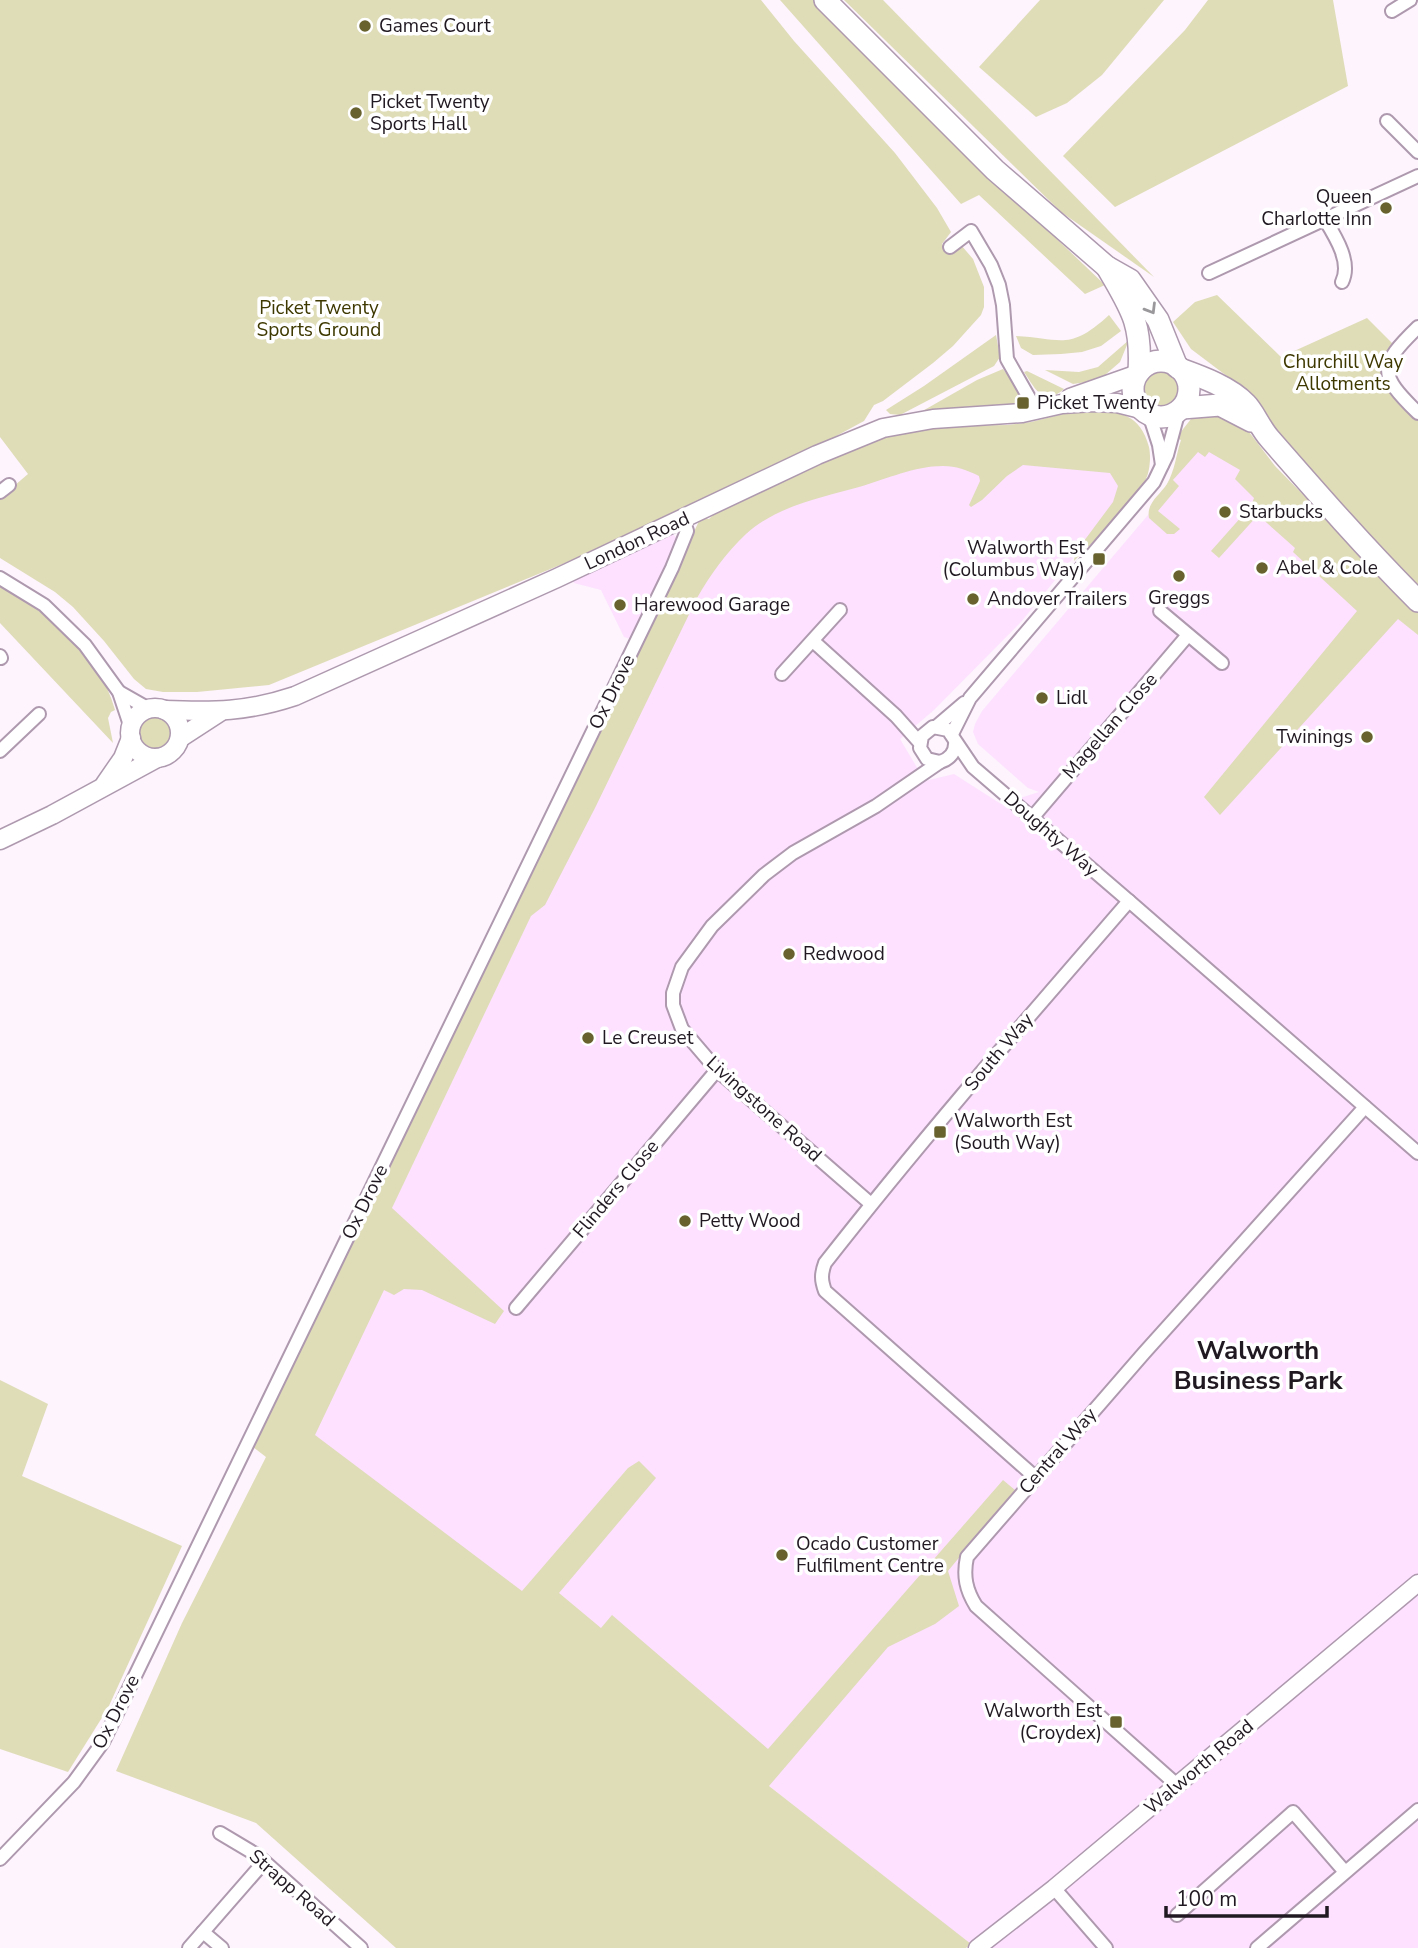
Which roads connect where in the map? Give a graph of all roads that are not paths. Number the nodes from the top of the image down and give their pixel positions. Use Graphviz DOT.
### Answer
graph roads {
  1 [pos="825,0"];
  2 [pos="1410,0"];
  3 [pos="1392,11"];
  4 [pos="1387,121"];
  5 [pos="1418,152"];
  6 [pos="1418,176"];
  7 [pos="1324,218"];
  8 [pos="950,247"];
  9 [pos="1107,267"];
  10 [pos="1209,272"];
  11 [pos="1342,282"];
  12 [pos="1418,327"];
  13 [pos="1179,368"];
  14 [pos="1138,373"];
  15 [pos="1062,404"];
  16 [pos="1180,409"];
  17 [pos="1036,410"];
  18 [pos="1145,412"];
  19 [pos="1418,414"];
  20 [pos="1259,426"];
  21 [pos="1162,466"];
  22 [pos="684,519"];
  23 [pos="0,578"];
  24 [pos="1418,601"];
  25 [pos="840,610"];
  26 [pos="1160,611"];
  27 [pos="1188,635"];
  28 [pos="813,641"];
  29 [pos="1222,663"];
  30 [pos="782,674"];
  31 [pos="119,692"];
  32 [pos="970,698"];
  33 [pos="157,710"];
  34 [pos="220,712"];
  35 [pos="39,714"];
  36 [pos="896,716"];
  37 [pos="932,728"];
  38 [pos="131,733"];
  39 [pos="953,737"];
  40 [pos="180,738"];
  41 [pos="920,748"];
  42 [pos="0,751"];
  43 [pos="157,758"];
  44 [pos="944,760"];
  45 [pos="973,767"];
  46 [pos="912,782"];
  47 [pos="103,787"];
  48 [pos="1032,818"];
  49 [pos="0,840"];
  50 [pos="1129,901"];
  51 [pos="717,1070"];
  52 [pos="1365,1107"];
  53 [pos="1418,1135"];
  54 [pos="1413,1149"];
  55 [pos="871,1204"];
  56 [pos="516,1308"];
  57 [pos="1035,1477"];
  58 [pos="1418,1583"];
  59 [pos="1177,1785"];
  60 [pos="1418,1810"];
  61 [pos="220,1832"];
  62 [pos="0,1859"];
  63 [pos="264,1862"];
  64 [pos="1345,1872"];
  65 [pos="1054,1888"];
  66 [pos="1177,1915"];
  67 [pos="203,1932"];
  68 [pos="189,1948"];
  69 [pos="222,1948"];
  70 [pos="361,1948"];
  71 [pos="978,1948"];
  72 [pos="1106,1948"];
  73 [pos="1257,1948"];
  1 -- 9 [label="main road"];
  2 -- 3 [label="street"];
  4 -- 5 [label="street"];
  6 -- 7 [label="street"];
  7 -- 10 [label="street"];
  7 -- 11 [label="street"];
  8 -- 17 [label="street"];
  9 -- 13 [label="main road, one-way"];
  9 -- 14 [label="main road"];
  12 -- 19 [label="street"];
  13 -- 14 [label="main road"];
  13 -- 16 [label="main road"];
  13 -- 20 [label="main road"];
  14 -- 15 [label="main road, London Road"];
  14 -- 18 [label="main road"];
  15 -- 17 [label="main road, London Road"];
  15 -- 18 [label="main road, London Road"];
  16 -- 18 [label="main road"];
  16 -- 20 [label="main road"];
  16 -- 21 [label="street"];
  17 -- 22 [label="main road, London Road"];
  18 -- 21 [label="street"];
  20 -- 24 [label="main road"];
  21 -- 32 [label="street"];
  22 -- 34 [label="main road, London Road"];
  22 -- 62 [label="street, Ox Drove"];
  23 -- 31 [label="street"];
  25 -- 28 [label="street"];
  26 -- 27 [label="street"];
  27 -- 29 [label="street"];
  27 -- 48 [label="street, Magellan Close"];
  28 -- 30 [label="street"];
  28 -- 36 [label="street"];
  31 -- 33 [label="street"];
  31 -- 38 [label="street"];
  32 -- 37 [label="street"];
  32 -- 39 [label="street"];
  33 -- 34 [label="main road, London Road"];
  33 -- 38 [label="main road"];
  33 -- 40 [label="main road"];
  34 -- 40 [label="main road, London Road"];
  35 -- 42 [label="street"];
  36 -- 37 [label="street"];
  36 -- 41 [label="street"];
  37 -- 39 [label="street"];
  37 -- 41 [label="street"];
  38 -- 43 [label="main road"];
  38 -- 47 [label="main road"];
  39 -- 44 [label="street"];
  39 -- 45 [label="street, Doughty Way"];
  40 -- 43 [label="main road, London Road"];
  41 -- 44 [label="street"];
  41 -- 46 [label="street"];
  43 -- 47 [label="main road, London Road"];
  44 -- 45 [label="street, Doughty Way"];
  44 -- 46 [label="street, Livingstone Road"];
  45 -- 48 [label="street, Doughty Way"];
  46 -- 51 [label="street, Livingstone Road"];
  47 -- 49 [label="main road"];
  48 -- 50 [label="street, Doughty Way"];
  50 -- 52 [label="street"];
  50 -- 55 [label="street, South Way"];
  51 -- 55 [label="street, Livingstone Road"];
  51 -- 56 [label="street, Flinders Close"];
  52 -- 54 [label="street"];
  52 -- 57 [label="street, Central Way"];
  53 -- 54 [label="street"];
  55 -- 57 [label="street, South Way"];
  57 -- 59 [label="street, Central Way"];
  58 -- 59 [label="street, Walworth Road"];
  59 -- 65 [label="street, Walworth Road"];
  60 -- 64 [label="street"];
  61 -- 63 [label="street, Strapp Road"];
  63 -- 67 [label="street"];
  63 -- 70 [label="street, Strapp Road"];
  64 -- 66 [label="street"];
  64 -- 73 [label="street"];
  65 -- 71 [label="street, Walworth Road"];
  65 -- 72 [label="street"];
  67 -- 68 [label="street"];
  67 -- 69 [label="street"];
}
